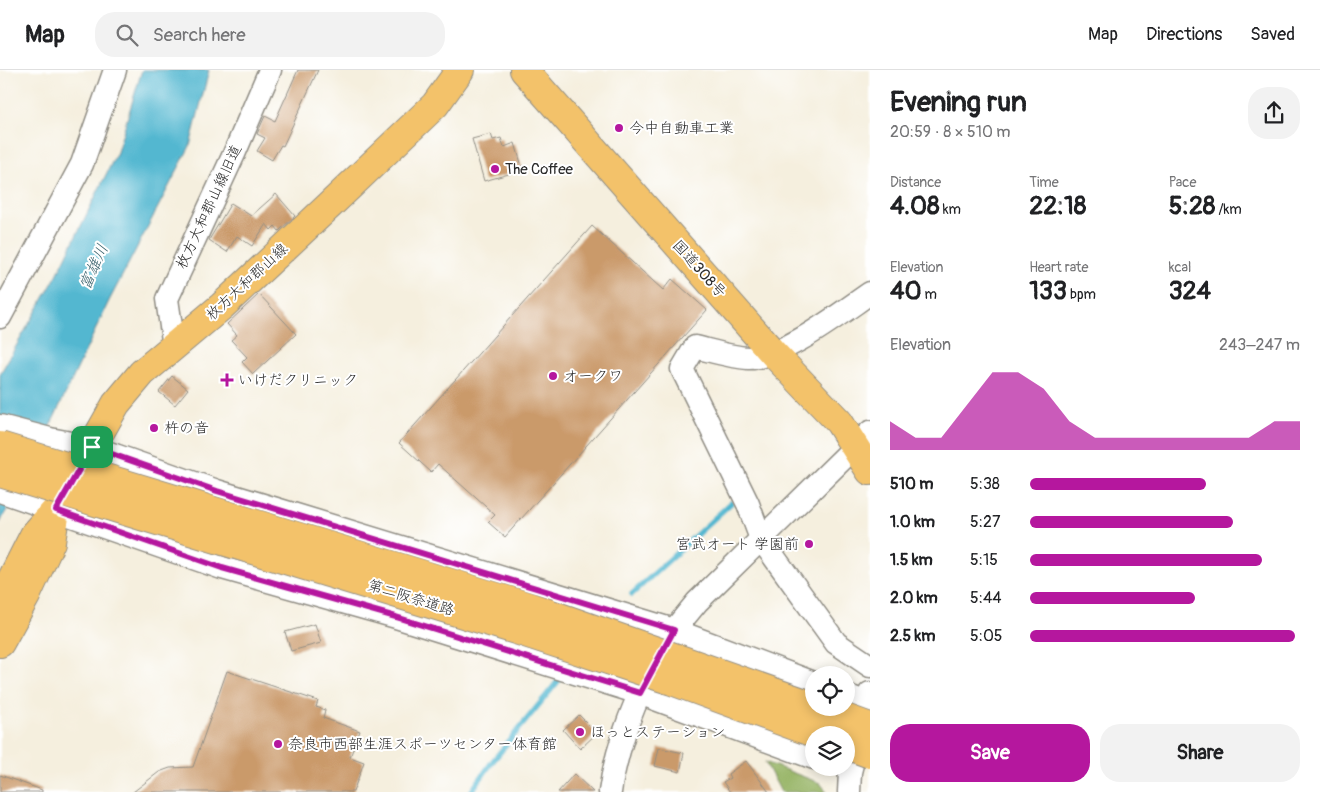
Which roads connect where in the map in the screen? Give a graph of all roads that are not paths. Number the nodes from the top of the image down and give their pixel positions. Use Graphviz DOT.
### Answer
graph roads {
  1 [pos="115,70"];
  2 [pos="270,70"];
  3 [pos="460,70"];
  4 [pos="524,70"];
  5 [pos="870,293"];
  6 [pos="0,317"];
  7 [pos="174,347"];
  8 [pos="773,353"];
  9 [pos="0,426"];
  10 [pos="863,440"];
  11 [pos="82,445"];
  12 [pos="0,446"];
  13 [pos="870,471"];
  14 [pos="0,473"];
  15 [pos="0,491"];
  16 [pos="56,510"];
  17 [pos="761,539"];
  18 [pos="0,602"];
  19 [pos="674,630"];
  20 [pos="0,643"];
  21 [pos="870,666"];
  22 [pos="805,680"];
  23 [pos="640,693"];
  24 [pos="805,703"];
  25 [pos="864,705"];
  26 [pos="805,730"];
  27 [pos="855,748"];
  28 [pos="870,754"];
  29 [pos="805,755"];
  30 [pos="852,778"];
  31 [pos="610,792"];
  1 -- 6 [label="street"];
  2 -- 7 [label="street, 枚方大和郡山線旧道"];
  3 -- 7 [label="main road, 枚方大和郡山線"];
  4 -- 8 [label="main road, 国道308号"];
  5 -- 8 [label="street"];
  7 -- 11 [label="main road, 枚方大和郡山線"];
  8 -- 10 [label="main road, 国道308号"];
  8 -- 17 [label="street"];
  9 -- 11 [label="street"];
  10 -- 13 [label="main road, 国道308号"];
  10 -- 17 [label="street"];
  11 -- 16 [label="main road, 枚方大和郡山線"];
  11 -- 19 [label="street"];
  12 -- 24 [label="main road, 第二阪奈道路, bridge"];
  14 -- 26 [label="main road, 第二阪奈道路, bridge"];
  15 -- 16 [label="street"];
  16 -- 18 [label="main road, 枚方大和郡山線"];
  16 -- 20 [label="main road, 枚方大和郡山線"];
  16 -- 23 [label="street"];
  17 -- 19 [label="street"];
  17 -- 21 [label="street"];
  19 -- 22 [label="street"];
  19 -- 23 [label="street"];
  23 -- 29 [label="street"];
  23 -- 31 [label="street"];
  25 -- 30 [label="street"];
  27 -- 28 [label="main road, bridge"];
}
